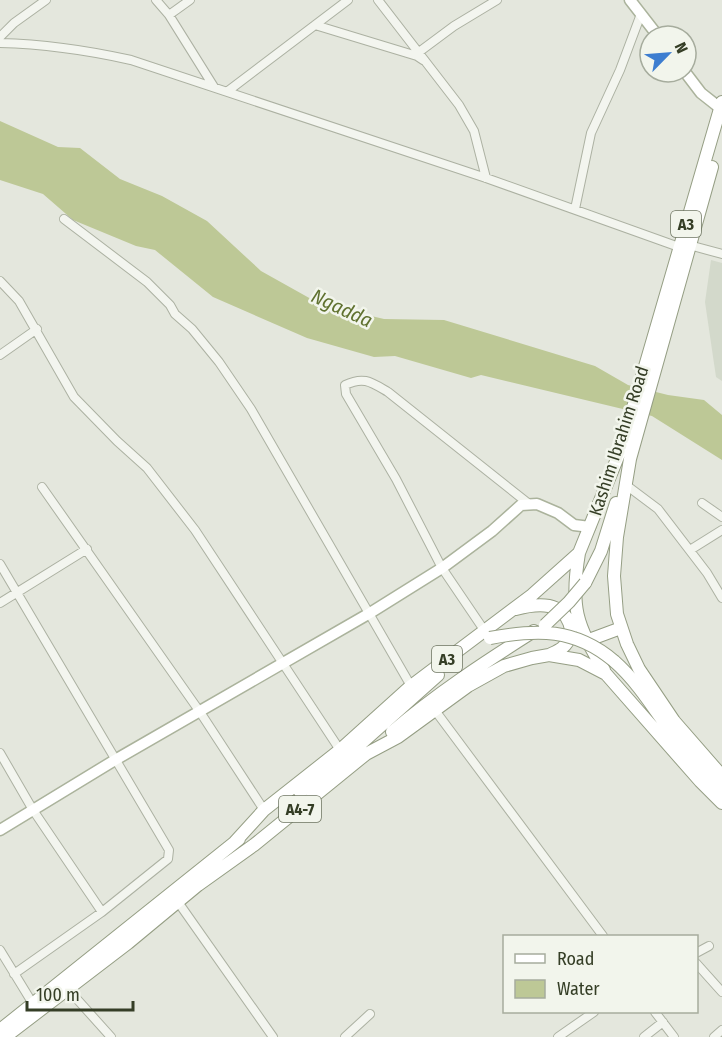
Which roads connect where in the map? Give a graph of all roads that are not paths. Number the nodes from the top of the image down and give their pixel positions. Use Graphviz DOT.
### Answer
graph roads {
  1 [pos="46,0"];
  2 [pos="156,0"];
  3 [pos="190,0"];
  4 [pos="348,0"];
  5 [pos="378,0"];
  6 [pos="497,0"];
  7 [pos="34,3"];
  8 [pos="637,5"];
  9 [pos="169,15"];
  10 [pos="650,24"];
  11 [pos="315,25"];
  12 [pos="0,37"];
  13 [pos="0,43"];
  14 [pos="419,52"];
  15 [pos="425,61"];
  16 [pos="694,84"];
  17 [pos="214,87"];
  18 [pos="228,91"];
  19 [pos="721,105"];
  20 [pos="722,131"];
  21 [pos="486,178"];
  22 [pos="575,209"];
  23 [pos="64,219"];
  24 [pos="684,246"];
  25 [pos="722,254"];
  26 [pos="0,281"];
  27 [pos="37,329"];
  28 [pos="0,355"];
  29 [pos="628,453"];
  30 [pos="626,485"];
  31 [pos="42,487"];
  32 [pos="702,503"];
  33 [pos="529,504"];
  34 [pos="722,517"];
  35 [pos="590,527"];
  36 [pos="722,530"];
  37 [pos="87,549"];
  38 [pos="690,550"];
  39 [pos="579,553"];
  40 [pos="0,564"];
  41 [pos="442,568"];
  42 [pos="17,593"];
  43 [pos="722,598"];
  44 [pos="0,603"];
  45 [pos="510,610"];
  46 [pos="370,614"];
  47 [pos="621,628"];
  48 [pos="487,634"];
  49 [pos="586,641"];
  50 [pos="549,655"];
  51 [pos="282,663"];
  52 [pos="606,674"];
  53 [pos="411,686"];
  54 [pos="434,709"];
  55 [pos="200,712"];
  56 [pos="340,750"];
  57 [pos="0,753"];
  58 [pos="366,754"];
  59 [pos="115,760"];
  60 [pos="722,776"];
  61 [pos="722,790"];
  62 [pos="722,803"];
  63 [pos="33,810"];
  64 [pos="264,810"];
  65 [pos="0,830"];
  66 [pos="234,843"];
  67 [pos="178,902"];
  68 [pos="102,912"];
  69 [pos="602,935"];
  70 [pos="709,946"];
  71 [pos="0,950"];
  72 [pos="698,952"];
  73 [pos="698,965"];
  74 [pos="14,974"];
  75 [pos="68,988"];
  76 [pos="722,992"];
  77 [pos="33,1004"];
  78 [pos="591,1013"];
  79 [pos="656,1013"];
  80 [pos="370,1014"];
  81 [pos="663,1022"];
  82 [pos="0,1030"];
  83 [pos="722,1030"];
  84 [pos="5,1037"];
  85 [pos="111,1037"];
  86 [pos="273,1037"];
  87 [pos="345,1037"];
  88 [pos="558,1037"];
  89 [pos="644,1037"];
  90 [pos="674,1037"];
  91 [pos="714,1037"];
  1 -- 7 [label="street"];
  2 -- 9 [label="street"];
  3 -- 9 [label="street"];
  4 -- 11 [label="street"];
  5 -- 14 [label="street"];
  6 -- 14 [label="street"];
  7 -- 12 [label="street"];
  8 -- 10 [label="main road"];
  8 -- 22 [label="street"];
  9 -- 17 [label="street"];
  11 -- 15 [label="street"];
  11 -- 18 [label="street"];
  13 -- 17 [label="street"];
  14 -- 15 [label="street"];
  15 -- 21 [label="street"];
  16 -- 19 [label="main road"];
  17 -- 18 [label="street"];
  18 -- 21 [label="street"];
  19 -- 24 [label="highway, Kashim Ibrahim Road / A3"];
  20 -- 24 [label="highway, Kashim Ibrahim Road / A3"];
  21 -- 22 [label="street"];
  22 -- 24 [label="street"];
  23 -- 46 [label="street"];
  24 -- 25 [label="street"];
  24 -- 29 [label="highway, Kashim Ibrahim Road / A3"];
  26 -- 27 [label="street"];
  27 -- 28 [label="street"];
  27 -- 51 [label="street"];
  29 -- 30 [label="highway, Kashim Ibrahim Road / A3"];
  29 -- 35 [label="highway, Kashim Ibrahim Road / A3"];
  29 -- 58 [label="highway, A4-7, bridge"];
  30 -- 38 [label="street"];
  30 -- 47 [label="highway, Kashim Ibrahim Road / A3"];
  31 -- 37 [label="street"];
  32 -- 34 [label="street"];
  33 -- 35 [label="main road"];
  33 -- 41 [label="main road"];
  33 -- 41 [label="street"];
  35 -- 39 [label="highway, Kashim Ibrahim Road / A3"];
  36 -- 38 [label="street"];
  37 -- 42 [label="street"];
  37 -- 55 [label="street"];
  38 -- 43 [label="street"];
  39 -- 45 [label="highway, Kashim Ibrahim Road / A3"];
  39 -- 49 [label="highway"];
  40 -- 42 [label="street"];
  41 -- 46 [label="main road"];
  41 -- 48 [label="street"];
  42 -- 44 [label="street"];
  42 -- 59 [label="street"];
  45 -- 48 [label="highway, Kashim Ibrahim Road / A3"];
  45 -- 50 [label="highway"];
  46 -- 51 [label="main road"];
  46 -- 53 [label="street"];
  47 -- 49 [label="highway"];
  47 -- 60 [label="highway, Kashim Ibrahim Road / A3"];
  48 -- 53 [label="highway, Kashim Ibrahim Road / A3"];
  48 -- 61 [label="highway, A3, bridge"];
  48 -- 66 [label="highway, A4-7"];
  49 -- 52 [label="highway"];
  50 -- 52 [label="highway, A4-7"];
  50 -- 54 [label="highway, A4-7"];
  51 -- 55 [label="main road"];
  51 -- 56 [label="street"];
  52 -- 62 [label="highway, A4-7"];
  53 -- 56 [label="highway, Kashim Ibrahim Road / A3"];
  54 -- 58 [label="highway, A4-7"];
  54 -- 69 [label="street"];
  55 -- 59 [label="main road"];
  55 -- 64 [label="street"];
  56 -- 64 [label="highway, Kashim Ibrahim Road / A3"];
  57 -- 63 [label="street"];
  58 -- 67 [label="highway, A4-7"];
  59 -- 63 [label="main road"];
  59 -- 68 [label="street"];
  63 -- 65 [label="main road"];
  63 -- 68 [label="street"];
  64 -- 66 [label="highway, Kashim Ibrahim Road / A3"];
  66 -- 77 [label="highway, A4-7"];
  67 -- 75 [label="highway, A4-7"];
  67 -- 86 [label="street"];
  68 -- 74 [label="street"];
  70 -- 72 [label="street"];
  71 -- 74 [label="street"];
  73 -- 76 [label="street"];
  74 -- 77 [label="street"];
  75 -- 84 [label="highway, A4-7"];
  75 -- 85 [label="street"];
  77 -- 82 [label="highway, A4-7"];
  78 -- 88 [label="street"];
  79 -- 81 [label="street"];
  80 -- 87 [label="street"];
  81 -- 89 [label="street"];
  81 -- 90 [label="street"];
  83 -- 91 [label="street"];
}
